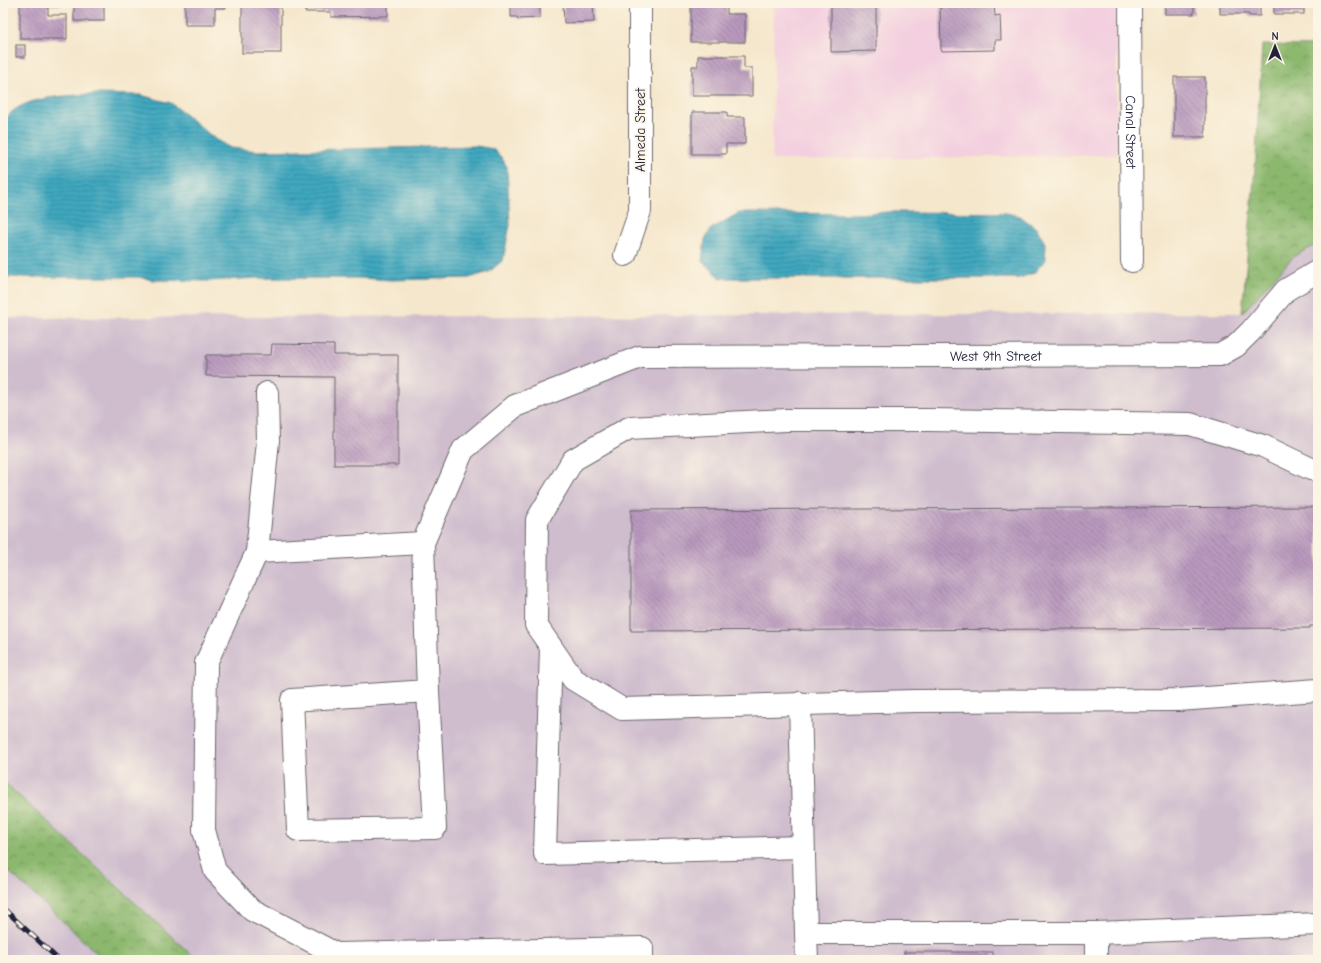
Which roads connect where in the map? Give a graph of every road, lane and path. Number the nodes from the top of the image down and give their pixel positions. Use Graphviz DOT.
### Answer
graph roads {
  1 [pos="640,3"];
  2 [pos="1130,3"];
  3 [pos="625,255"];
  4 [pos="1132,261"];
  5 [pos="1318,271"];
  6 [pos="267,392"];
  7 [pos="1318,470"];
  8 [pos="423,543"];
  9 [pos="257,552"];
  10 [pos="551,647"];
  11 [pos="1318,690"];
  12 [pos="428,691"];
  13 [pos="800,703"];
  14 [pos="803,848"];
  15 [pos="1318,924"];
  16 [pos="806,933"];
  17 [pos="1096,933"];
  18 [pos="340,957"];
  19 [pos="642,960"];
  20 [pos="807,960"];
  21 [pos="1096,960"];
  1 -- 3 [label="street, Almeda Street"];
  2 -- 4 [label="street, Canal Street"];
  5 -- 8 [label="street, West 9th Street"];
  6 -- 9 [label="street"];
  7 -- 10 [label="street"];
  8 -- 9 [label="street"];
  8 -- 12 [label="street"];
  9 -- 18 [label="street"];
  10 -- 13 [label="street"];
  10 -- 14 [label="street"];
  11 -- 13 [label="street"];
  12 -- 12 [label="street"];
  13 -- 14 [label="street"];
  14 -- 16 [label="street"];
  15 -- 17 [label="street"];
  16 -- 17 [label="street"];
  16 -- 20 [label="street"];
  17 -- 21 [label="street"];
  18 -- 19 [label="street"];
}
